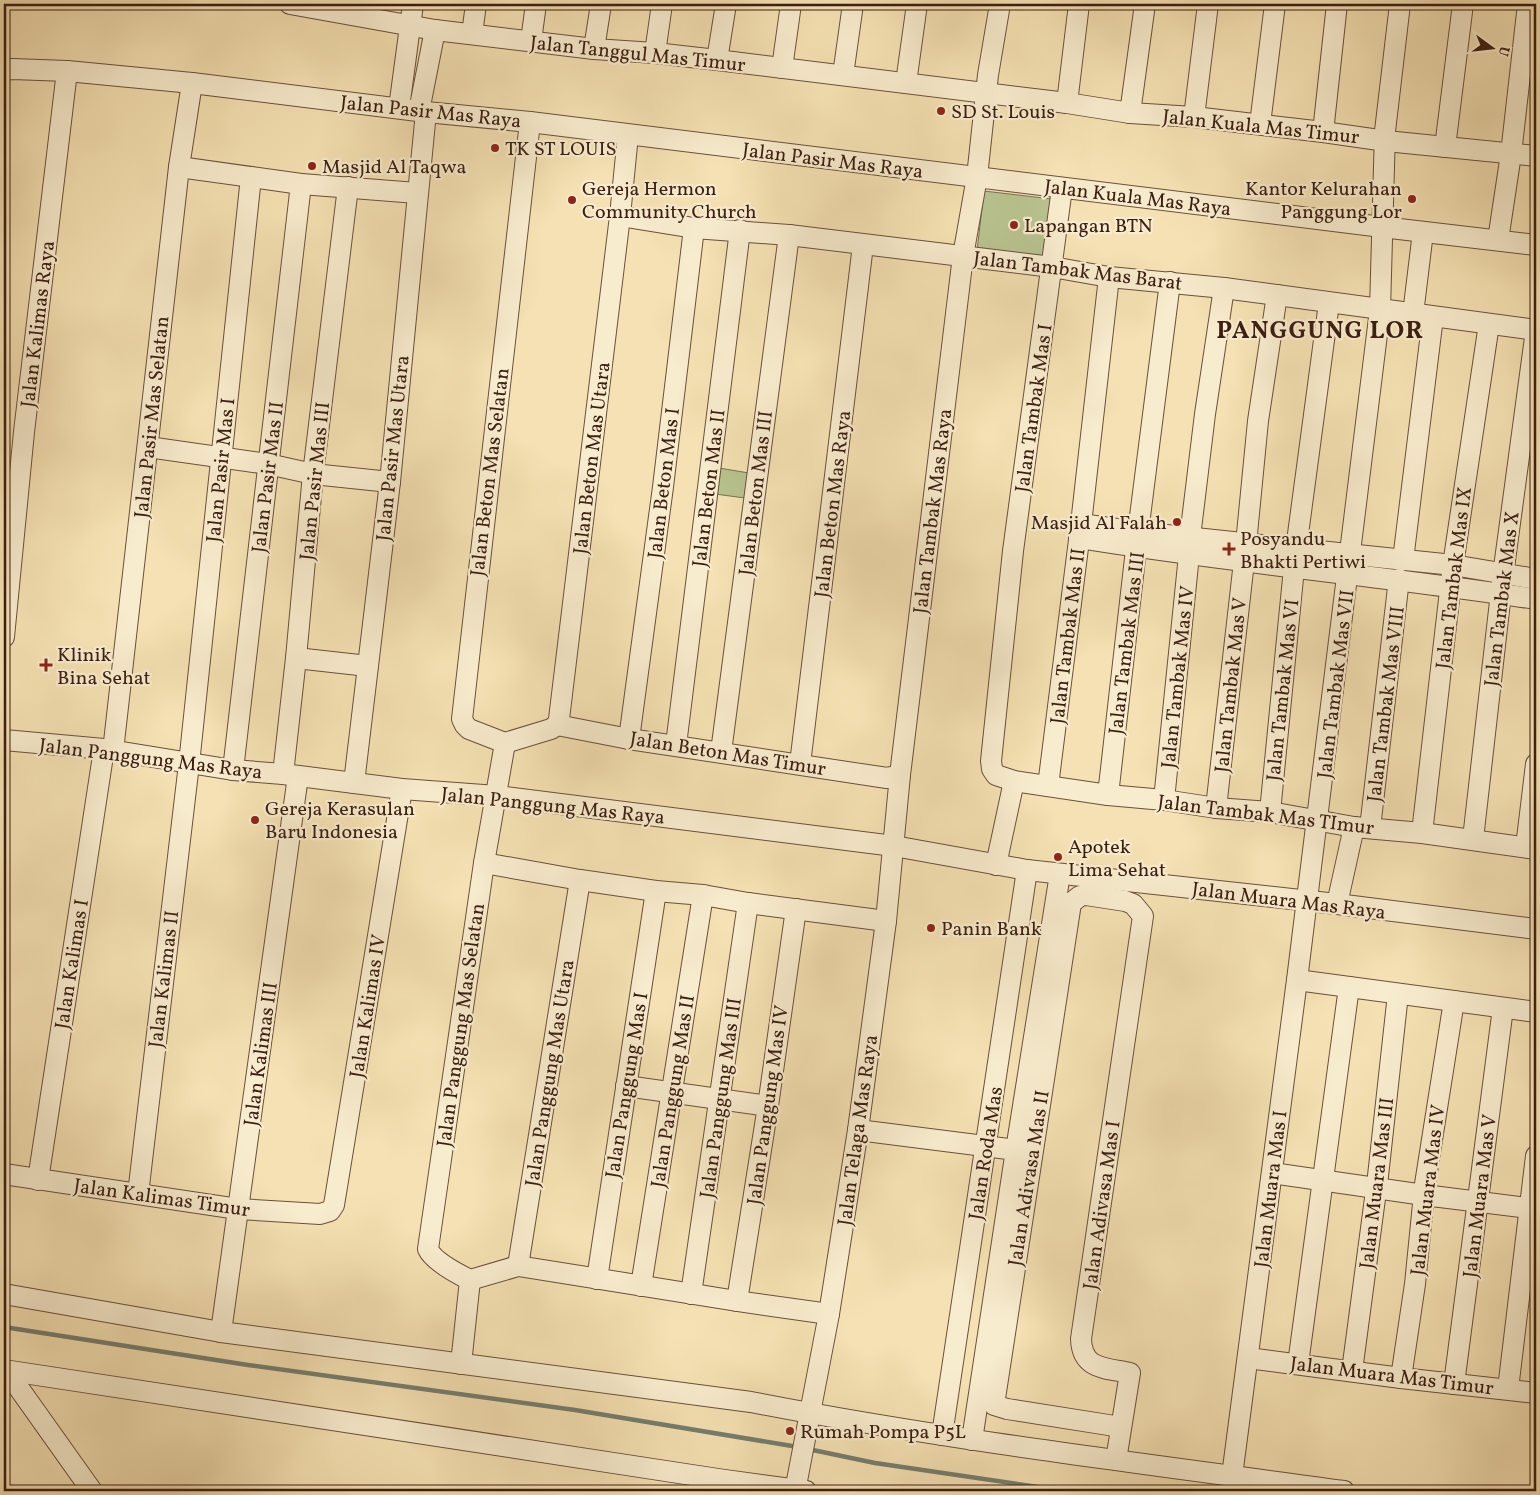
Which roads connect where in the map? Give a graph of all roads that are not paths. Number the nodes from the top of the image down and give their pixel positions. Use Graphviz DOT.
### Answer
graph roads {
  1 [pos="293,4"];
  2 [pos="413,4"];
  3 [pos="476,4"];
  4 [pos="536,4"];
  5 [pos="600,4"];
  6 [pos="662,4"];
  7 [pos="726,4"];
  8 [pos="791,4"];
  9 [pos="853,4"];
  10 [pos="917,4"];
  11 [pos="1000,4"];
  12 [pos="1079,4"];
  13 [pos="1145,4"];
  14 [pos="1208,4"];
  15 [pos="1275,4"];
  16 [pos="1337,4"];
  17 [pos="1400,4"];
  18 [pos="1463,4"];
  19 [pos="1528,4"];
  20 [pos="353,9"];
  21 [pos="410,26"];
  22 [pos="435,30"];
  23 [pos="472,34"];
  24 [pos="531,41"];
  25 [pos="594,49"];
  26 [pos="655,53"];
  27 [pos="717,60"];
  28 [pos="782,68"];
  29 [pos="4,70"];
  30 [pos="67,71"];
  31 [pos="843,75"];
  32 [pos="906,83"];
  33 [pos="192,84"];
  34 [pos="986,93"];
  35 [pos="1067,102"];
  36 [pos="399,108"];
  37 [pos="422,111"];
  38 [pos="1130,113"];
  39 [pos="1194,117"];
  40 [pos="530,122"];
  41 [pos="1260,124"];
  42 [pos="1323,132"];
  43 [pos="628,135"];
  44 [pos="1386,141"];
  45 [pos="1445,147"];
  46 [pos="1511,154"];
  47 [pos="1536,156"];
  48 [pos="179,167"];
  49 [pos="251,177"];
  50 [pos="977,177"];
  51 [pos="301,184"];
  52 [pos="348,187"];
  53 [pos="1062,188"];
  54 [pos="417,193"];
  55 [pos="620,216"];
  56 [pos="694,228"];
  57 [pos="1382,228"];
  58 [pos="740,230"];
  59 [pos="1423,232"];
  60 [pos="789,235"];
  61 [pos="1498,240"];
  62 [pos="863,245"];
  63 [pos="1536,245"];
  64 [pos="963,256"];
  65 [pos="1052,267"];
  66 [pos="1109,277"];
  67 [pos="1170,282"];
  68 [pos="1224,288"];
  69 [pos="1277,295"];
  70 [pos="1329,303"];
  71 [pos="1380,310"];
  72 [pos="1413,314"];
  73 [pos="1433,317"];
  74 [pos="1489,324"];
  75 [pos="1536,330"];
  76 [pos="148,447"];
  77 [pos="221,458"];
  78 [pos="268,464"];
  79 [pos="313,474"];
  80 [pos="390,482"];
  81 [pos="1080,531"];
  82 [pos="1138,540"];
  83 [pos="1190,546"];
  84 [pos="1245,552"];
  85 [pos="1295,559"];
  86 [pos="1350,565"];
  87 [pos="1453,565"];
  88 [pos="1401,570"];
  89 [pos="1536,579"];
  90 [pos="1502,584"];
  91 [pos="1451,586"];
  92 [pos="1536,599"];
  93 [pos="4,637"];
  94 [pos="296,658"];
  95 [pos="368,666"];
  96 [pos="557,725"];
  97 [pos="629,738"];
  98 [pos="4,740"];
  99 [pos="505,743"];
  100 [pos="676,745"];
  101 [pos="108,750"];
  102 [pos="722,752"];
  103 [pos="189,764"];
  104 [pos="800,764"];
  105 [pos="1536,764"];
  106 [pos="233,770"];
  107 [pos="290,775"];
  108 [pos="900,775"];
  109 [pos="1005,778"];
  110 [pos="354,783"];
  111 [pos="1048,786"];
  112 [pos="402,789"];
  113 [pos="1108,795"];
  114 [pos="497,796"];
  115 [pos="1164,800"];
  116 [pos="1216,808"];
  117 [pos="1270,812"];
  118 [pos="1317,820"];
  119 [pos="1362,828"];
  120 [pos="1422,833"];
  121 [pos="1473,840"];
  122 [pos="894,846"];
  123 [pos="1531,848"];
  124 [pos="484,863"];
  125 [pos="996,865"];
  126 [pos="1027,870"];
  127 [pos="1060,874"];
  128 [pos="580,880"];
  129 [pos="656,892"];
  130 [pos="704,895"];
  131 [pos="1307,901"];
  132 [pos="748,903"];
  133 [pos="1337,904"];
  134 [pos="796,909"];
  135 [pos="1143,916"];
  136 [pos="886,921"];
  137 [pos="1536,930"];
  138 [pos="1297,980"];
  139 [pos="1349,987"];
  140 [pos="1398,994"];
  141 [pos="1454,1001"];
  142 [pos="1503,1008"];
  143 [pos="1536,1012"];
  144 [pos="626,1086"];
  145 [pos="672,1093"];
  146 [pos="719,1099"];
  147 [pos="768,1106"];
  148 [pos="858,1130"];
  149 [pos="986,1147"];
  150 [pos="1016,1150"];
  151 [pos="1536,1156"];
  152 [pos="1273,1168"];
  153 [pos="4,1174"];
  154 [pos="1323,1176"];
  155 [pos="38,1180"];
  156 [pos="1377,1182"];
  157 [pos="1425,1189"];
  158 [pos="138,1194"];
  159 [pos="1479,1196"];
  160 [pos="1533,1204"];
  161 [pos="238,1209"];
  162 [pos="320,1214"];
  163 [pos="518,1266"];
  164 [pos="596,1279"];
  165 [pos="470,1280"];
  166 [pos="641,1286"];
  167 [pos="4,1294"];
  168 [pos="691,1294"];
  169 [pos="737,1301"];
  170 [pos="828,1314"];
  171 [pos="221,1332"];
  172 [pos="1248,1358"];
  173 [pos="461,1364"];
  174 [pos="1298,1364"];
  175 [pos="5,1370"];
  176 [pos="1352,1371"];
  177 [pos="1401,1378"];
  178 [pos="1454,1384"];
  179 [pos="1508,1389"];
  180 [pos="1536,1392"];
  181 [pos="809,1417"];
  182 [pos="1121,1427"];
  183 [pos="942,1434"];
  184 [pos="972,1440"];
  185 [pos="1116,1460"];
  186 [pos="1232,1476"];
  187 [pos="717,1485"];
  188 [pos="797,1490"];
  189 [pos="92,1491"];
  190 [pos="1344,1491"];
  1 -- 20 [label="street, Jalan Tanggul Mas Timur"];
  2 -- 21 [label="street"];
  3 -- 23 [label="street"];
  4 -- 24 [label="street"];
  5 -- 25 [label="street"];
  6 -- 26 [label="street"];
  7 -- 27 [label="street"];
  8 -- 28 [label="street"];
  9 -- 31 [label="street"];
  10 -- 32 [label="street"];
  11 -- 34 [label="street, Jalan Tambak Mas Raya"];
  12 -- 35 [label="street"];
  13 -- 38 [label="street"];
  14 -- 39 [label="street"];
  15 -- 41 [label="street"];
  16 -- 42 [label="street"];
  17 -- 44 [label="street, Jalan Tambak Mas VII"];
  18 -- 45 [label="street"];
  19 -- 46 [label="street"];
  20 -- 21 [label="street, Jalan Tanggul Mas Timur"];
  21 -- 22 [label="street, Jalan Tanggul Mas Timur"];
  21 -- 36 [label="street"];
  22 -- 23 [label="street, Jalan Tanggul Mas Timur"];
  22 -- 37 [label="street, Jalan Pasir Mas Utara"];
  23 -- 24 [label="street, Jalan Tanggul Mas Timur"];
  24 -- 25 [label="street, Jalan Tanggul Mas Timur"];
  25 -- 26 [label="street, Jalan Tanggul Mas Timur"];
  26 -- 27 [label="street, Jalan Tanggul Mas Timur"];
  27 -- 28 [label="street, Jalan Tanggul Mas Timur"];
  28 -- 31 [label="street, Jalan Tanggul Mas Timur"];
  29 -- 30 [label="street, Jalan Pasir Mas Raya"];
  30 -- 33 [label="street, Jalan Pasir Mas Raya"];
  30 -- 93 [label="street, Jalan Kalimas Raya"];
  31 -- 32 [label="street, Jalan Tanggul Mas Timur"];
  32 -- 34 [label="street, Jalan Tanggul Mas Timur"];
  33 -- 36 [label="street, Jalan Pasir Mas Raya"];
  33 -- 48 [label="street, Jalan Pasir Mas Selatan"];
  34 -- 35 [label="street, Jalan Kuala Mas Timur"];
  34 -- 50 [label="street, Jalan Tambak Mas Raya"];
  35 -- 38 [label="street, Jalan Kuala Mas Timur"];
  36 -- 37 [label="street, Jalan Pasir Mas Raya"];
  37 -- 40 [label="street, Jalan Pasir Mas Raya"];
  37 -- 54 [label="street, Jalan Pasir Mas Utara"];
  38 -- 39 [label="street, Jalan Kuala Mas Timur"];
  39 -- 41 [label="street, Jalan Kuala Mas Timur"];
  40 -- 43 [label="street, Jalan Pasir Mas Raya"];
  40 -- 99 [label="street, Jalan Beton Mas Selatan"];
  41 -- 42 [label="street, Jalan Kuala Mas Timur"];
  42 -- 44 [label="street, Jalan Kuala Mas Timur"];
  43 -- 50 [label="street, Jalan Pasir Mas Raya"];
  43 -- 55 [label="street, Jalan Beton Mas Utara"];
  44 -- 45 [label="street, Jalan Kuala Mas Timur"];
  44 -- 57 [label="street, Jalan Tambak Mas VII"];
  45 -- 46 [label="street, Jalan Kuala Mas Timur"];
  46 -- 47 [label="street, Jalan Kuala Mas Timur"];
  46 -- 61 [label="street"];
  48 -- 49 [label="street"];
  48 -- 76 [label="street, Jalan Pasir Mas Selatan"];
  49 -- 51 [label="street"];
  49 -- 77 [label="street, Jalan Pasir Mas I"];
  50 -- 53 [label="street, Jalan Kuala Mas Raya"];
  50 -- 64 [label="street, Jalan Tambak Mas Raya"];
  51 -- 52 [label="street"];
  51 -- 78 [label="street, Jalan Pasir Mas II"];
  52 -- 54 [label="street"];
  52 -- 79 [label="street, Jalan Pasir Mas III"];
  53 -- 57 [label="street, Jalan Kuala Mas Raya"];
  53 -- 65 [label="street, Jalan Tambak Mas I"];
  54 -- 80 [label="street, Jalan Pasir Mas Utara"];
  55 -- 56 [label="street, Jalan Tambak Mas Barat"];
  55 -- 96 [label="street, Jalan Beton Mas Utara"];
  56 -- 58 [label="street, Jalan Tambak Mas Barat"];
  56 -- 97 [label="street, Jalan Beton Mas I"];
  57 -- 59 [label="street, Jalan Kuala Mas Raya"];
  57 -- 71 [label="street, Jalan Tambak Mas VII"];
  58 -- 60 [label="street, Jalan Tambak Mas Barat"];
  58 -- 100 [label="street, Jalan Beton Mas II"];
  59 -- 61 [label="street, Jalan Kuala Mas Raya"];
  59 -- 72 [label="street"];
  60 -- 62 [label="street, Jalan Tambak Mas Barat"];
  60 -- 102 [label="street, Jalan Beton Mas III"];
  61 -- 63 [label="street, Jalan Kuala Mas Raya"];
  62 -- 64 [label="street, Jalan Tambak Mas Barat"];
  62 -- 104 [label="street, Jalan Beton Mas Raya"];
  64 -- 65 [label="street, Jalan Tambak Mas Barat"];
  64 -- 108 [label="street, Jalan Tambak Mas Raya"];
  65 -- 66 [label="street, Jalan Tambak Mas Barat"];
  65 -- 109 [label="street, Jalan Tambak Mas I"];
  66 -- 67 [label="street, Jalan Tambak Mas Barat"];
  66 -- 81 [label="street, Jalan Tambak Mas II"];
  67 -- 68 [label="street, Jalan Tambak Mas Barat"];
  67 -- 82 [label="street, Jalan Tambak Mas III"];
  68 -- 69 [label="street, Jalan Tambak Mas Barat"];
  68 -- 83 [label="street, Jalan Tambak Mas IV"];
  69 -- 70 [label="street, Jalan Tambak Mas Barat"];
  69 -- 84 [label="street, Jalan Tambak Mas V"];
  70 -- 71 [label="street, Jalan Tambak Mas Barat"];
  70 -- 85 [label="street, Jalan Tambak Mas VI"];
  71 -- 72 [label="street, Jalan Tambak Mas Barat"];
  71 -- 86 [label="street, Jalan Tambak Mas VII"];
  72 -- 73 [label="street, Jalan Tambak Mas Barat"];
  73 -- 74 [label="street, Jalan Tambak Mas Barat"];
  73 -- 88 [label="street, Jalan Tambak Mas VIII"];
  74 -- 75 [label="street, Jalan Tambak Mas Barat"];
  74 -- 87 [label="street, Jalan Tambak Mas IX"];
  75 -- 90 [label="street, Jalan Tambak Mas X"];
  76 -- 77 [label="street"];
  76 -- 101 [label="street, Jalan Pasir Mas Selatan"];
  77 -- 78 [label="street"];
  77 -- 103 [label="street, Jalan Pasir Mas I"];
  78 -- 79 [label="street"];
  78 -- 106 [label="street, Jalan Pasir Mas II"];
  79 -- 80 [label="street"];
  79 -- 94 [label="street, Jalan Pasir Mas III"];
  80 -- 95 [label="street, Jalan Pasir Mas Utara"];
  81 -- 82 [label="street"];
  81 -- 111 [label="street, Jalan Tambak Mas II"];
  82 -- 83 [label="street"];
  82 -- 113 [label="street, Jalan Tambak Mas III"];
  83 -- 84 [label="street"];
  83 -- 115 [label="street, Jalan Tambak Mas IV"];
  84 -- 85 [label="street"];
  84 -- 116 [label="street, Jalan Tambak Mas V"];
  85 -- 86 [label="street"];
  85 -- 117 [label="street, Jalan Tambak Mas VI"];
  86 -- 88 [label="street"];
  86 -- 118 [label="street, Jalan Tambak Mas VII"];
  87 -- 88 [label="street"];
  87 -- 90 [label="street"];
  87 -- 91 [label="street, Jalan Tambak Mas IX"];
  88 -- 91 [label="street"];
  88 -- 119 [label="street, Jalan Tambak Mas VIII"];
  89 -- 90 [label="street"];
  90 -- 91 [label="street"];
  90 -- 92 [label="street"];
  90 -- 121 [label="street, Jalan Tambak Mas X"];
  91 -- 120 [label="street, Jalan Tambak Mas IX"];
  94 -- 95 [label="street"];
  94 -- 107 [label="street, Jalan Pasir Mas III"];
  95 -- 110 [label="street, Jalan Pasir Mas Utara"];
  96 -- 97 [label="street, Jalan Beton Mas Timur"];
  96 -- 99 [label="street"];
  97 -- 100 [label="street, Jalan Beton Mas Timur"];
  98 -- 101 [label="street, Jalan Panggung Mas Raya"];
  99 -- 114 [label="street"];
  100 -- 102 [label="street, Jalan Beton Mas Timur"];
  101 -- 103 [label="street, Jalan Panggung Mas Raya"];
  101 -- 155 [label="street, Jalan Kalimas I"];
  102 -- 104 [label="street, Jalan Beton Mas Timur"];
  103 -- 106 [label="street, Jalan Panggung Mas Raya"];
  103 -- 158 [label="street, Jalan Kalimas II"];
  104 -- 108 [label="street, Jalan Beton Mas Timur"];
  105 -- 123 [label="street"];
  106 -- 107 [label="street, Jalan Panggung Mas Raya"];
  107 -- 110 [label="street, Jalan Panggung Mas Raya"];
  107 -- 161 [label="street, Jalan Kalimas III"];
  108 -- 122 [label="street, Jalan Tambak Mas Raya"];
  109 -- 111 [label="street, Jalan Tambak Mas TImur"];
  109 -- 125 [label="street"];
  110 -- 112 [label="street, Jalan Panggung Mas Raya"];
  111 -- 113 [label="street, Jalan Tambak Mas TImur"];
  112 -- 114 [label="street, Jalan Panggung Mas Raya"];
  112 -- 162 [label="street, Jalan Kalimas IV"];
  113 -- 115 [label="street, Jalan Tambak Mas TImur"];
  114 -- 122 [label="street, Jalan Panggung Mas Raya"];
  114 -- 124 [label="street, Jalan Panggung Mas Selatan"];
  115 -- 116 [label="street, Jalan Tambak Mas TImur"];
  116 -- 117 [label="street, Jalan Tambak Mas TImur"];
  117 -- 118 [label="street, Jalan Tambak Mas TImur"];
  118 -- 119 [label="street, Jalan Tambak Mas TImur"];
  118 -- 131 [label="street, Jalan Tambak Mas VII"];
  119 -- 120 [label="street, Jalan Tambak Mas TImur"];
  119 -- 133 [label="street, Jalan Tambak Mas VIII"];
  120 -- 121 [label="street, Jalan Tambak Mas TImur"];
  121 -- 123 [label="street, Jalan Tambak Mas TImur"];
  122 -- 125 [label="street, Jalan Muara Mas Raya"];
  122 -- 136 [label="street, Jalan Telaga Mas Raya"];
  124 -- 128 [label="street"];
  124 -- 165 [label="street, Jalan Panggung Mas Selatan"];
  125 -- 126 [label="street, Jalan Muara Mas Raya"];
  126 -- 127 [label="street, Jalan Muara Mas Raya"];
  126 -- 149 [label="street, Jalan Roda Mas"];
  127 -- 131 [label="street, Jalan Muara Mas Raya"];
  127 -- 150 [label="street, Jalan Roda Mas"];
  128 -- 129 [label="street"];
  128 -- 163 [label="street, Jalan Panggung Mas Utara"];
  129 -- 130 [label="street"];
  129 -- 144 [label="street, Jalan Panggung Mas I"];
  130 -- 132 [label="street"];
  130 -- 145 [label="street, Jalan Panggung Mas II"];
  131 -- 133 [label="street, Jalan Muara Mas Raya"];
  131 -- 138 [label="street, Jalan Muara Mas I"];
  132 -- 134 [label="street"];
  132 -- 146 [label="street, Jalan Panggung Mas III"];
  133 -- 137 [label="street, Jalan Muara Mas Raya"];
  134 -- 136 [label="street"];
  134 -- 147 [label="street, Jalan Panggung Mas IV"];
  135 -- 182 [label="street, Jalan Adivasa Mas I"];
  135 -- 182 [label="street, Jalan Adivasa Mas II"];
  136 -- 148 [label="street, Jalan Telaga Mas Raya"];
  138 -- 139 [label="street"];
  138 -- 152 [label="street, Jalan Muara Mas I"];
  139 -- 140 [label="street"];
  139 -- 154 [label="street"];
  140 -- 141 [label="street"];
  140 -- 156 [label="street, Jalan Muara Mas III"];
  141 -- 142 [label="street"];
  141 -- 157 [label="street, Jalan Muara Mas IV"];
  142 -- 143 [label="street"];
  142 -- 159 [label="street, Jalan Muara Mas V"];
  144 -- 145 [label="street"];
  144 -- 164 [label="street, Jalan Panggung Mas I"];
  145 -- 146 [label="street"];
  145 -- 166 [label="street, Jalan Panggung Mas II"];
  146 -- 147 [label="street"];
  146 -- 168 [label="street, Jalan Panggung Mas III"];
  147 -- 169 [label="street, Jalan Panggung Mas IV"];
  148 -- 149 [label="street"];
  148 -- 170 [label="street, Jalan Telaga Mas Raya"];
  149 -- 150 [label="street"];
  149 -- 183 [label="street, Jalan Roda Mas"];
  150 -- 184 [label="street, Jalan Roda Mas"];
  151 -- 160 [label="street"];
  152 -- 154 [label="street"];
  152 -- 172 [label="street, Jalan Muara Mas I"];
  153 -- 155 [label="street, Jalan Kalimas Timur"];
  154 -- 156 [label="street"];
  154 -- 174 [label="street"];
  155 -- 158 [label="street, Jalan Kalimas Timur"];
  156 -- 157 [label="street"];
  156 -- 176 [label="street, Jalan Muara Mas III"];
  157 -- 159 [label="street"];
  157 -- 177 [label="street, Jalan Muara Mas IV"];
  158 -- 161 [label="street, Jalan Kalimas Timur"];
  159 -- 160 [label="street"];
  159 -- 178 [label="street, Jalan Muara Mas V"];
  160 -- 179 [label="street"];
  161 -- 162 [label="street, Jalan Kalimas Timur"];
  161 -- 171 [label="street, Jalan Kalimas III"];
  163 -- 164 [label="street"];
  163 -- 165 [label="street"];
  164 -- 166 [label="street"];
  165 -- 173 [label="street"];
  166 -- 168 [label="street"];
  167 -- 171 [label="street"];
  168 -- 169 [label="street"];
  169 -- 170 [label="street"];
  170 -- 181 [label="street, Jalan Telaga Mas Raya"];
  171 -- 173 [label="street"];
  172 -- 174 [label="street, Jalan Muara Mas Timur"];
  172 -- 186 [label="street, Jalan Muara Mas I"];
  173 -- 181 [label="street"];
  174 -- 176 [label="street, Jalan Muara Mas Timur"];
  175 -- 187 [label="street"];
  175 -- 189 [label="street"];
  176 -- 177 [label="street, Jalan Muara Mas Timur"];
  177 -- 178 [label="street, Jalan Muara Mas Timur"];
  178 -- 179 [label="street, Jalan Muara Mas Timur"];
  179 -- 180 [label="street, Jalan Muara Mas Timur"];
  181 -- 183 [label="street"];
  181 -- 188 [label="street, Jalan Telaga Mas Raya"];
  182 -- 185 [label="street, Jalan Adivasa Mas I"];
  183 -- 184 [label="street"];
  184 -- 185 [label="street"];
  185 -- 186 [label="street"];
  186 -- 190 [label="street"];
  187 -- 188 [label="street"];
}
